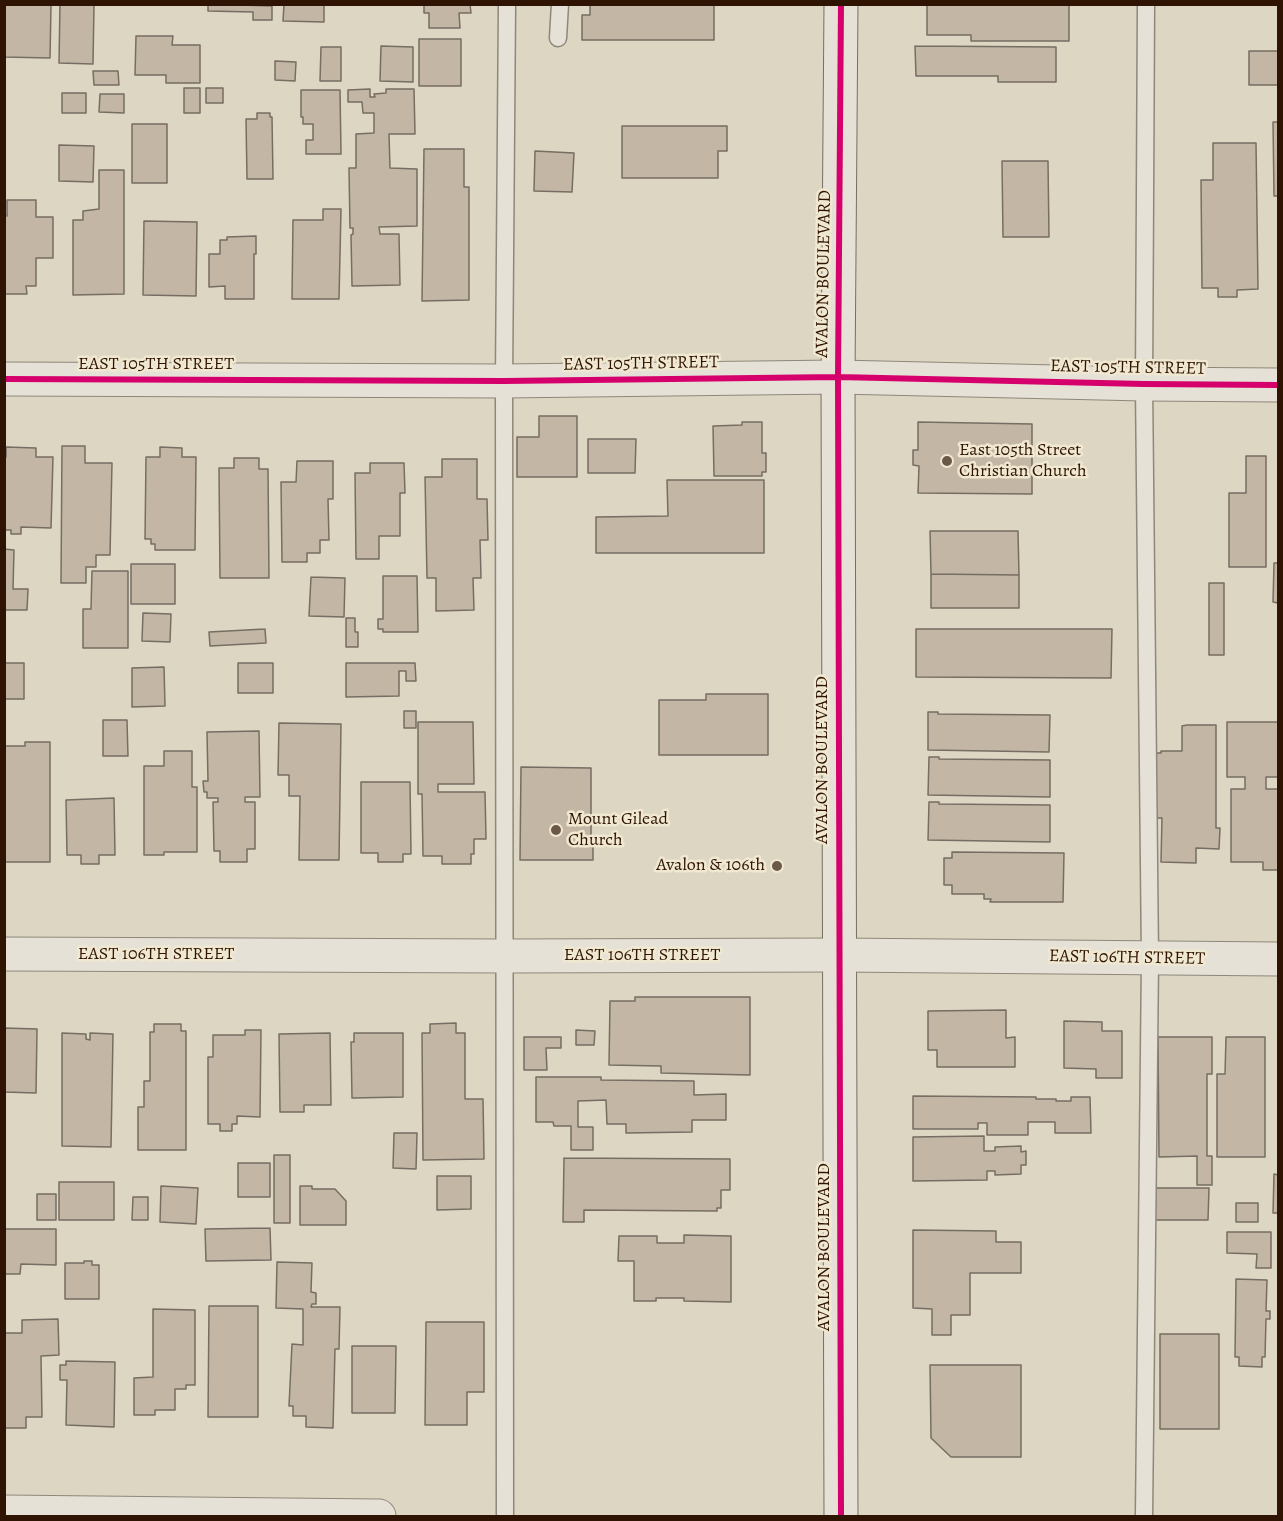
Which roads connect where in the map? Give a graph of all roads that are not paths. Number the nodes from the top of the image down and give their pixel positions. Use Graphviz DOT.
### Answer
graph roads {
  1 [pos="507,4"];
  2 [pos="560,4"];
  3 [pos="841,4"];
  4 [pos="1146,4"];
  5 [pos="558,38"];
  6 [pos="838,377"];
  7 [pos="4,379"];
  8 [pos="504,381"];
  9 [pos="1144,384"];
  10 [pos="1278,385"];
  11 [pos="4,954"];
  12 [pos="838,955"];
  13 [pos="505,956"];
  14 [pos="1150,959"];
  15 [pos="1278,959"];
  16 [pos="4,1512"];
  17 [pos="379,1516"];
  18 [pos="505,1516"];
  19 [pos="841,1516"];
  20 [pos="1144,1516"];
  1 -- 8 [label="lane"];
  2 -- 5 [label="lane"];
  3 -- 6 [label="street, AVALON BOULEVARD"];
  4 -- 9 [label="lane"];
  6 -- 8 [label="street, EAST 105TH STREET"];
  6 -- 9 [label="street, EAST 105TH STREET"];
  6 -- 12 [label="street, AVALON BOULEVARD"];
  7 -- 8 [label="street, EAST 105TH STREET"];
  8 -- 13 [label="lane"];
  9 -- 10 [label="street, EAST 105TH STREET"];
  9 -- 14 [label="lane"];
  11 -- 13 [label="street, EAST 106TH STREET"];
  12 -- 13 [label="street, EAST 106TH STREET"];
  12 -- 14 [label="street, EAST 106TH STREET"];
  12 -- 19 [label="street, AVALON BOULEVARD"];
  13 -- 18 [label="lane"];
  14 -- 15 [label="street, EAST 106TH STREET"];
  14 -- 20 [label="lane"];
  16 -- 17 [label="street"];
}
